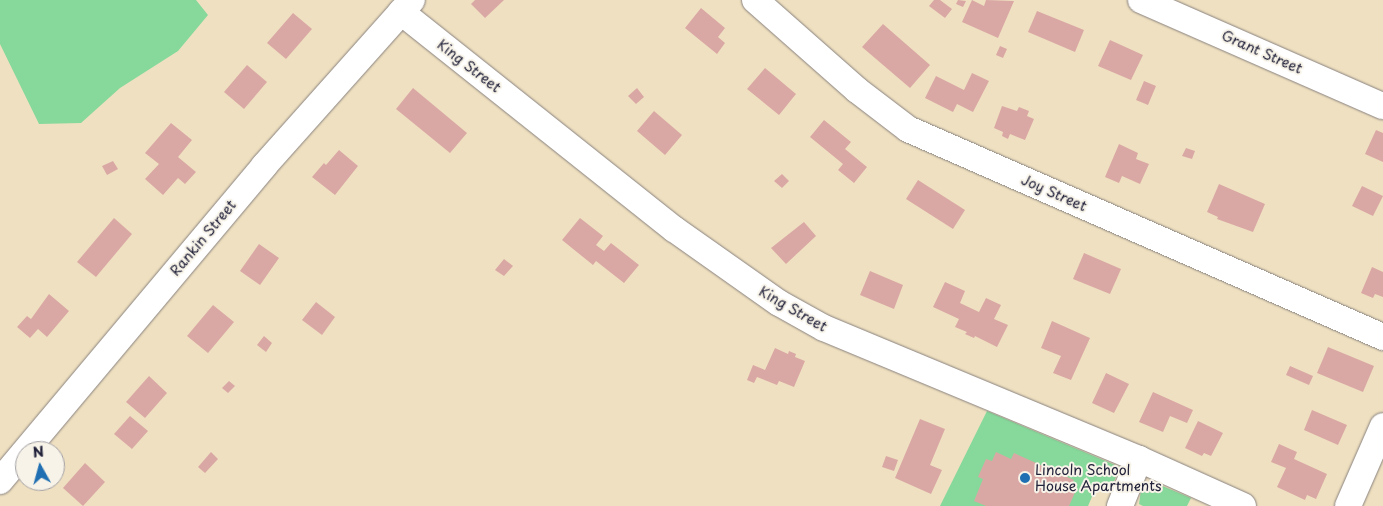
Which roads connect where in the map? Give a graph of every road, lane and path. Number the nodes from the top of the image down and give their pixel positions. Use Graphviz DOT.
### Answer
graph roads {
  1 [pos="755,0"];
  2 [pos="1141,0"];
  3 [pos="406,6"];
  4 [pos="1383,106"];
  5 [pos="1383,337"];
  6 [pos="1383,426"];
  7 [pos="1139,459"];
  8 [pos="0,481"];
  9 [pos="1120,506"];
  10 [pos="1243,506"];
  11 [pos="1348,506"];
  1 -- 5 [label="street, Joy Street"];
  2 -- 4 [label="street, Grant Street"];
  3 -- 7 [label="street, King Street"];
  3 -- 8 [label="street, Rankin Street"];
  6 -- 11 [label="street"];
  7 -- 9 [label="street"];
  7 -- 10 [label="street, King Street"];
}
